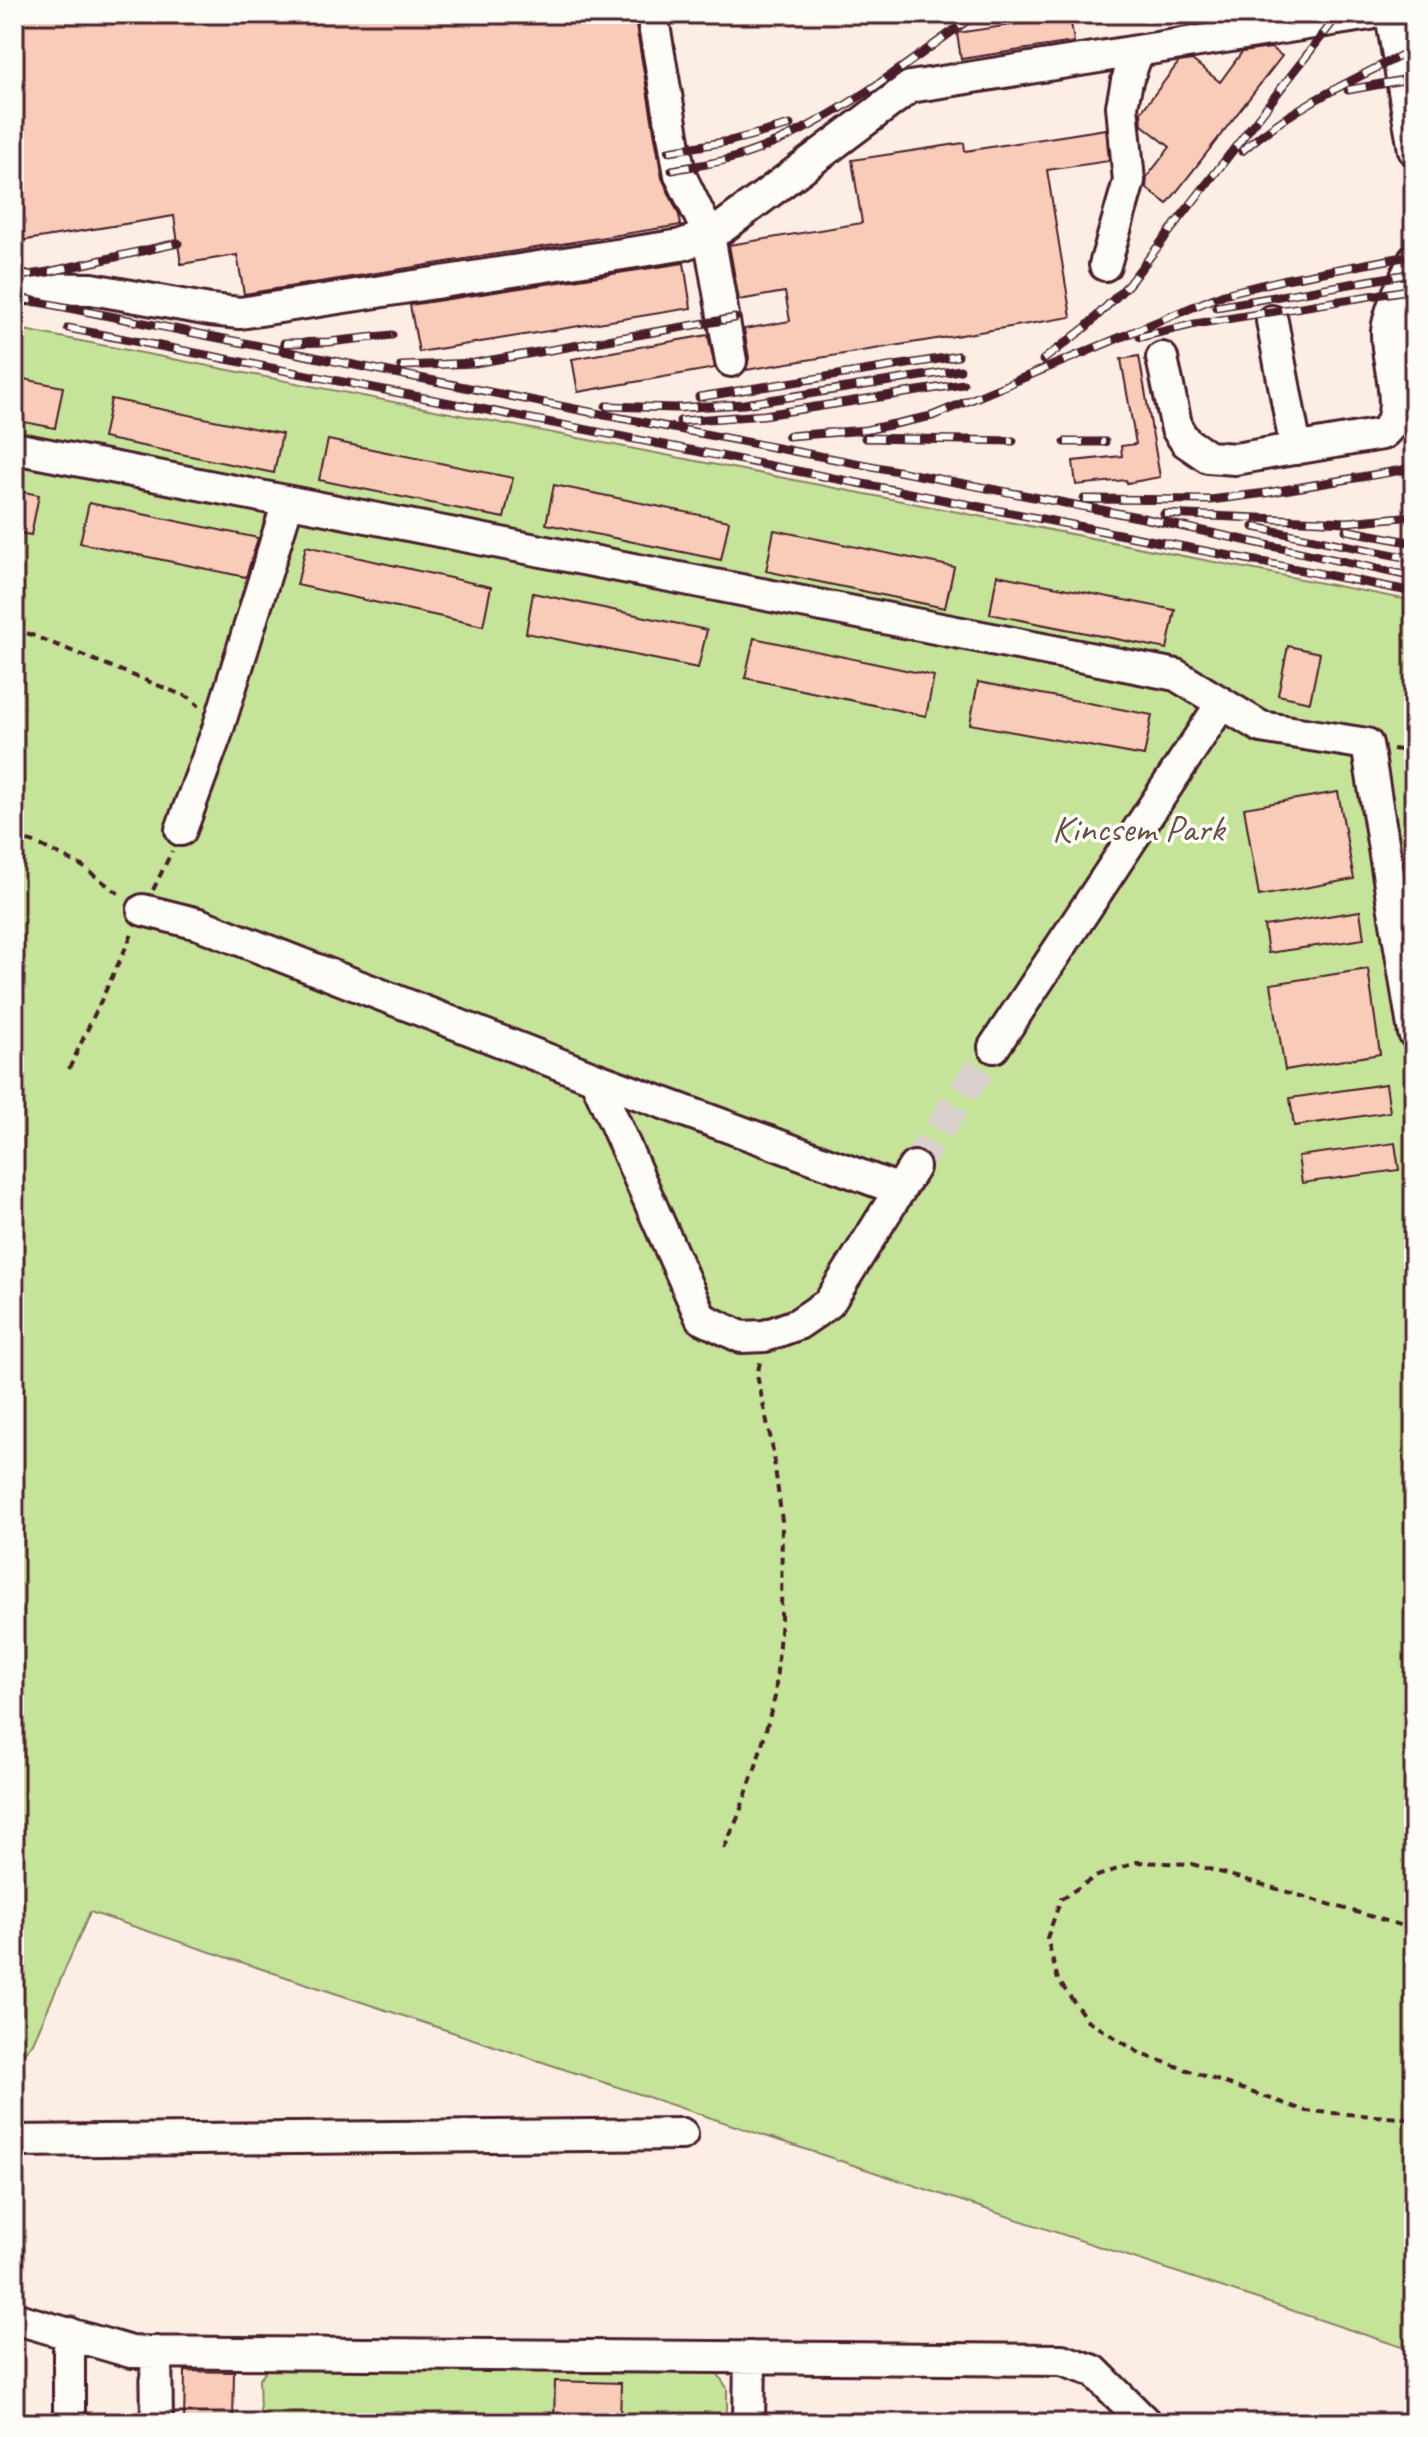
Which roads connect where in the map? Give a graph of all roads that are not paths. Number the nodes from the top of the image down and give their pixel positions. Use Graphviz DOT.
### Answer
graph roads {
  1 [pos="652,14"];
  2 [pos="1370,14"];
  3 [pos="1391,14"];
  4 [pos="1406,50"];
  5 [pos="1138,51"];
  6 [pos="1414,150"];
  7 [pos="709,235"];
  8 [pos="1414,260"];
  9 [pos="1105,265"];
  10 [pos="14,288"];
  11 [pos="1272,321"];
  12 [pos="1162,358"];
  13 [pos="731,361"];
  14 [pos="14,448"];
  15 [pos="1296,449"];
  16 [pos="288,502"];
  17 [pos="1222,703"];
  18 [pos="181,830"];
  19 [pos="143,910"];
  20 [pos="1414,1033"];
  21 [pos="994,1047"];
  22 [pos="595,1078"];
  23 [pos="682,2134"];
  24 [pos="14,2141"];
  25 [pos="14,2318"];
  26 [pos="69,2333"];
  27 [pos="156,2352"];
  28 [pos="750,2357"];
  29 [pos="69,2423"];
  30 [pos="157,2423"];
  31 [pos="749,2423"];
  32 [pos="1146,2423"];
  1 -- 7 [label="lane"];
  2 -- 5 [label="lane"];
  3 -- 4 [label="lane"];
  4 -- 6 [label="lane"];
  5 -- 7 [label="lane"];
  5 -- 9 [label="lane"];
  7 -- 10 [label="lane"];
  7 -- 13 [label="lane"];
  8 -- 15 [label="lane"];
  11 -- 15 [label="lane"];
  12 -- 15 [label="lane"];
  14 -- 16 [label="lane"];
  16 -- 17 [label="lane"];
  16 -- 18 [label="lane"];
  17 -- 20 [label="lane"];
  17 -- 21 [label="lane"];
  19 -- 22 [label="lane"];
  22 -- 22 [label="lane"];
  23 -- 24 [label="lane"];
  25 -- 26 [label="lane"];
  26 -- 27 [label="lane"];
  26 -- 29 [label="lane"];
  27 -- 28 [label="lane"];
  27 -- 30 [label="lane"];
  28 -- 31 [label="lane"];
  28 -- 32 [label="lane"];
}
